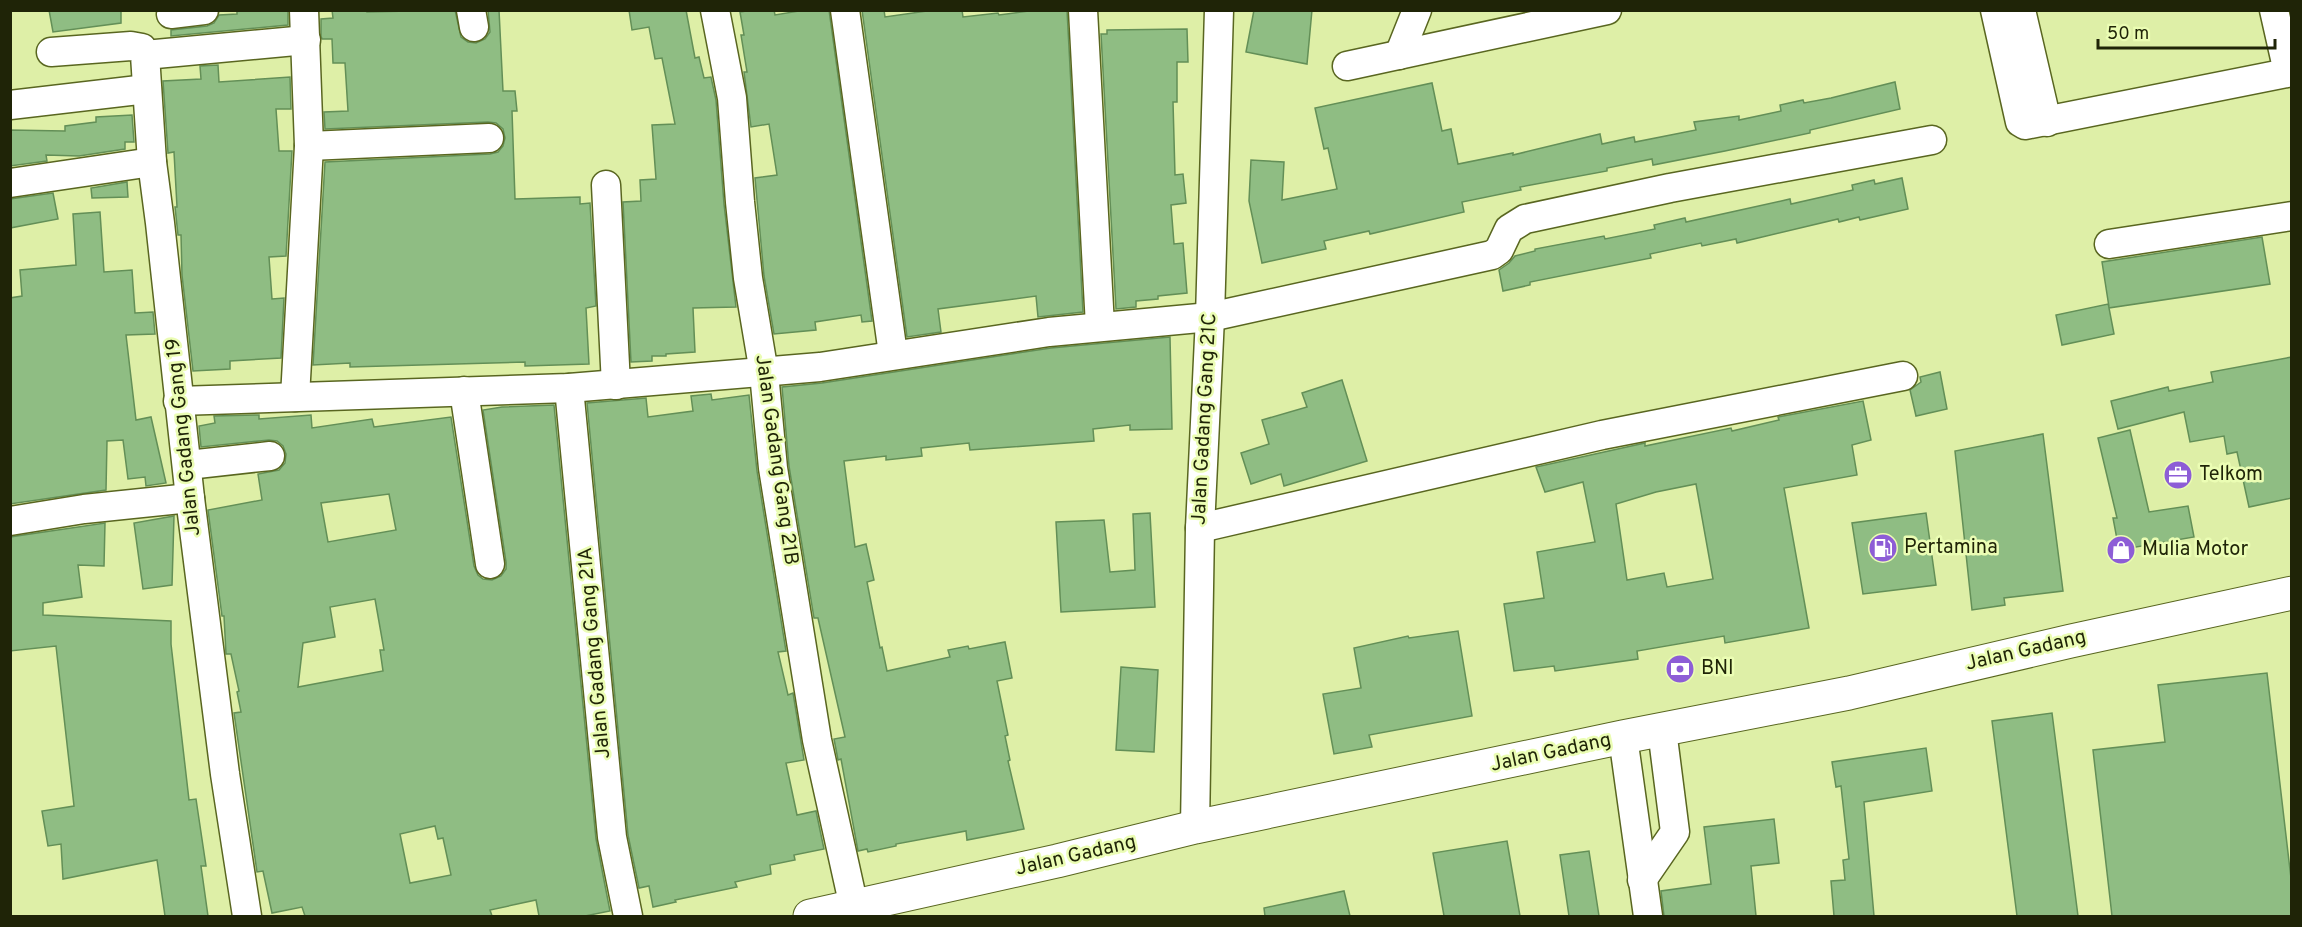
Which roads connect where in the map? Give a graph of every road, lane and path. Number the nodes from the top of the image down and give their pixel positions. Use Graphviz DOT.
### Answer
graph roads {
  1 [pos="204,10"];
  2 [pos="304,10"];
  3 [pos="715,10"];
  4 [pos="845,10"];
  5 [pos="1083,10"];
  6 [pos="1219,10"];
  7 [pos="1417,10"];
  8 [pos="1607,10"];
  9 [pos="1995,10"];
  10 [pos="2021,10"];
  11 [pos="2274,10"];
  12 [pos="171,14"];
  13 [pos="1507,21"];
  14 [pos="306,40"];
  15 [pos="51,52"];
  16 [pos="145,55"];
  17 [pos="1399,55"];
  18 [pos="1347,66"];
  19 [pos="2290,72"];
  20 [pos="147,89"];
  21 [pos="10,105"];
  22 [pos="2047,122"];
  23 [pos="489,138"];
  24 [pos="1932,140"];
  25 [pos="309,146"];
  26 [pos="152,162"];
  27 [pos="10,183"];
  28 [pos="606,185"];
  29 [pos="2292,216"];
  30 [pos="2109,244"];
  31 [pos="1210,317"];
  32 [pos="1100,326"];
  33 [pos="893,354"];
  34 [pos="764,373"];
  35 [pos="1903,376"];
  36 [pos="616,385"];
  37 [pos="569,388"];
  38 [pos="464,391"];
  39 [pos="295,397"];
  40 [pos="178,400"];
  41 [pos="270,456"];
  42 [pos="188,465"];
  43 [pos="190,498"];
  44 [pos="10,521"];
  45 [pos="1200,528"];
  46 [pos="490,564"];
  47 [pos="2292,593"];
  48 [pos="1662,730"];
  49 [pos="1623,737"];
  50 [pos="1196,827"];
  51 [pos="1642,880"];
  52 [pos="854,907"];
  53 [pos="247,916"];
  54 [pos="628,916"];
  55 [pos="810,916"];
  56 [pos="1648,916"];
  1 -- 12 [label="street"];
  2 -- 14 [label="street"];
  3 -- 34 [label="street, Jalan Gadang Gang 21B"];
  4 -- 33 [label="street"];
  5 -- 32 [label="street"];
  6 -- 31 [label="street, Jalan Gadang Gang 21C"];
  7 -- 17 [label="street"];
  8 -- 13 [label="street"];
  9 -- 22 [label="street"];
  10 -- 22 [label="street"];
  11 -- 19 [label="street"];
  13 -- 17 [label="street"];
  14 -- 16 [label="street"];
  14 -- 25 [label="street"];
  15 -- 16 [label="street"];
  16 -- 20 [label="street, Jalan Gadang Gang 19"];
  17 -- 18 [label="street"];
  19 -- 22 [label="street"];
  20 -- 21 [label="street"];
  20 -- 26 [label="street, Jalan Gadang Gang 19"];
  23 -- 25 [label="street"];
  24 -- 31 [label="street"];
  25 -- 39 [label="street"];
  26 -- 27 [label="street"];
  26 -- 40 [label="street, Jalan Gadang Gang 19"];
  28 -- 36 [label="street"];
  29 -- 30 [label="street"];
  31 -- 32 [label="street"];
  31 -- 45 [label="street, Jalan Gadang Gang 21C"];
  32 -- 33 [label="street"];
  33 -- 34 [label="street"];
  34 -- 36 [label="street"];
  34 -- 52 [label="street, Jalan Gadang Gang 21B"];
  35 -- 45 [label="street"];
  36 -- 37 [label="street"];
  37 -- 38 [label="street"];
  37 -- 54 [label="street, Jalan Gadang Gang 21A"];
  38 -- 39 [label="street"];
  38 -- 46 [label="street"];
  39 -- 40 [label="street"];
  40 -- 42 [label="street, Jalan Gadang Gang 19"];
  41 -- 42 [label="street"];
  42 -- 43 [label="street, Jalan Gadang Gang 19"];
  43 -- 44 [label="street"];
  43 -- 53 [label="street, Jalan Gadang Gang 19"];
  45 -- 50 [label="street, Jalan Gadang Gang 21C"];
  47 -- 48 [label="highway, Jalan Gadang"];
  48 -- 49 [label="highway, Jalan Gadang"];
  48 -- 51 [label="street"];
  49 -- 50 [label="highway, Jalan Gadang"];
  49 -- 51 [label="street"];
  50 -- 52 [label="highway, Jalan Gadang"];
  51 -- 56 [label="street"];
  52 -- 55 [label="highway, Jalan Gadang"];
}
